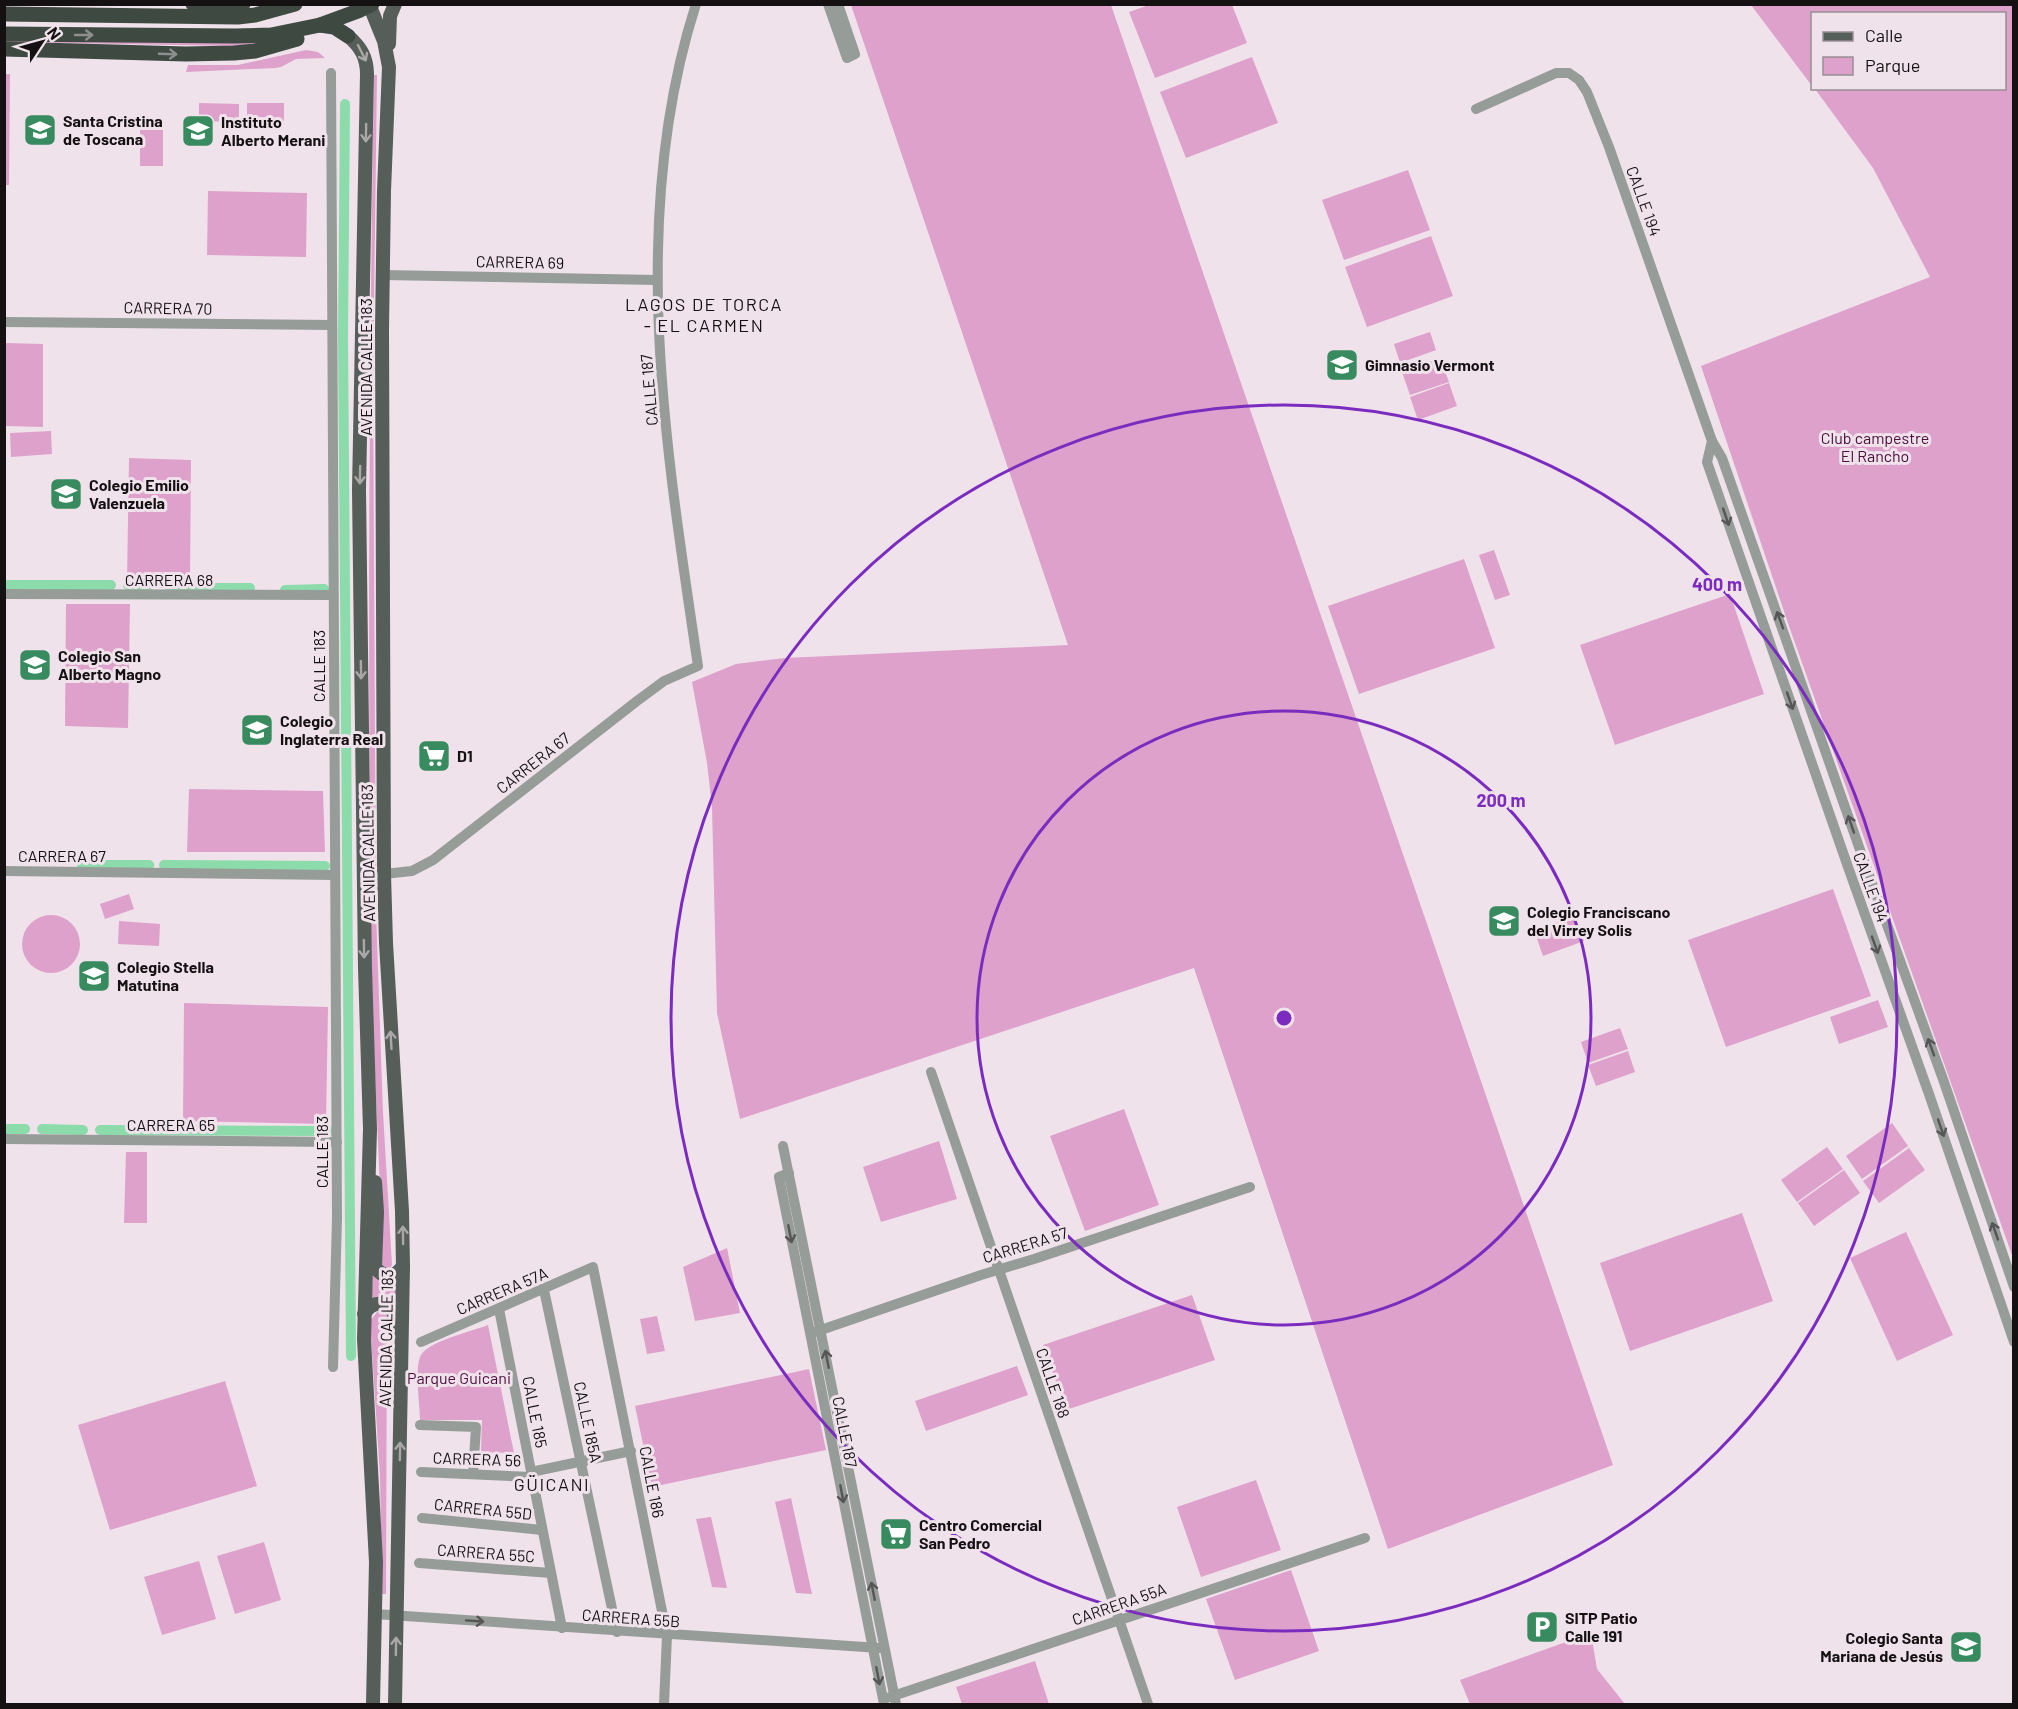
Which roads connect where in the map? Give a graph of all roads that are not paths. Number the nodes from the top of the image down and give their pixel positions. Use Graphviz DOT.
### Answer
graph roads {
  1 [pos="193,4"];
  2 [pos="243,4"];
  3 [pos="295,4"];
  4 [pos="395,4"];
  5 [pos="696,4"];
  6 [pos="828,4"];
  7 [pos="838,4"];
  8 [pos="370,5"];
  9 [pos="4,14"];
  10 [pos="320,25"];
  11 [pos="344,33"];
  12 [pos="4,34"];
  13 [pos="4,49"];
  14 [pos="389,67"];
  15 [pos="331,73"];
  16 [pos="1476,108"];
  17 [pos="383,275"];
  18 [pos="657,280"];
  19 [pos="4,322"];
  20 [pos="332,324"];
  21 [pos="1712,441"];
  22 [pos="4,594"];
  23 [pos="333,595"];
  24 [pos="698,666"];
  25 [pos="4,871"];
  26 [pos="335,874"];
  27 [pos="384,874"];
  28 [pos="931,1072"];
  29 [pos="4,1139"];
  30 [pos="337,1142"];
  31 [pos="783,1146"];
  32 [pos="369,1150"];
  33 [pos="1250,1187"];
  34 [pos="403,1266"];
  35 [pos="593,1267"];
  36 [pos="999,1270"];
  37 [pos="2013,1287"];
  38 [pos="544,1290"];
  39 [pos="499,1309"];
  40 [pos="364,1314"];
  41 [pos="815,1332"];
  42 [pos="422,1342"];
  43 [pos="2013,1342"];
  44 [pos="333,1367"];
  45 [pos="401,1424"];
  46 [pos="420,1425"];
  47 [pos="631,1451"];
  48 [pos="581,1461"];
  49 [pos="422,1472"];
  50 [pos="473,1474"];
  51 [pos="531,1474"];
  52 [pos="422,1518"];
  53 [pos="542,1530"];
  54 [pos="1365,1538"];
  55 [pos="419,1563"];
  56 [pos="551,1573"];
  57 [pos="375,1614"];
  58 [pos="397,1616"];
  59 [pos="1119,1620"];
  60 [pos="562,1628"];
  61 [pos="617,1632"];
  62 [pos="667,1635"];
  63 [pos="873,1648"];
  64 [pos="885,1649"];
  65 [pos="895,1700"];
  66 [pos="883,1702"];
  67 [pos="373,1704"];
  68 [pos="395,1704"];
  69 [pos="664,1704"];
  70 [pos="1148,1704"];
  1 -- 2 [label="highway"];
  3 -- 9 [label="highway"];
  4 -- 14 [label="main road"];
  5 -- 18 [label="street, CALLE 187"];
  6 -- 7 [label="street"];
  8 -- 10 [label="highway"];
  8 -- 14 [label="main road, AVENIDA CALLE 183"];
  10 -- 11 [label="highway"];
  12 -- 10 [label="highway, one-way"];
  13 -- 11 [label="highway, one-way"];
  11 -- 32 [label="main road, AVENIDA CALLE 183, one-way"];
  14 -- 17 [label="main road, AVENIDA CALLE 183"];
  15 -- 20 [label="street, CALLE 183"];
  16 -- 21 [label="street, CALLE 194"];
  17 -- 18 [label="street, CARRERA 69"];
  17 -- 27 [label="main road, AVENIDA CALLE 183"];
  18 -- 24 [label="street, CALLE 187"];
  19 -- 20 [label="street, CARRERA 70"];
  20 -- 23 [label="street, CALLE 183"];
  37 -- 21 [label="street, CALLE 194, one-way"];
  21 -- 43 [label="street, CALLE 194, one-way"];
  22 -- 23 [label="street, CARRERA 68"];
  23 -- 26 [label="street, CALLE 183"];
  24 -- 27 [label="street, CARRERA 67"];
  25 -- 26 [label="street, CARRERA 67"];
  26 -- 30 [label="street, CALLE 183"];
  34 -- 27 [label="main road, AVENIDA CALLE 183, one-way"];
  28 -- 36 [label="street, CALLE 188"];
  29 -- 30 [label="street, CARRERA 65"];
  30 -- 44 [label="street, CALLE 183"];
  31 -- 41 [label="street, CALLE 187"];
  32 -- 34 [label="main road"];
  32 -- 40 [label="main road, AVENIDA CALLE 183"];
  33 -- 36 [label="street, CARRERA 57"];
  34 -- 45 [label="main road, AVENIDA CALLE 183"];
  35 -- 38 [label="street, CARRERA 57A"];
  35 -- 47 [label="street, CALLE 186"];
  36 -- 41 [label="street, CARRERA 57"];
  36 -- 59 [label="street, CALLE 188"];
  38 -- 39 [label="street, CARRERA 57A"];
  38 -- 48 [label="street, CALLE 185A"];
  39 -- 42 [label="street, CARRERA 57A"];
  39 -- 51 [label="street, CALLE 185"];
  40 -- 45 [label="main road"];
  40 -- 57 [label="main road, AVENIDA CALLE 183"];
  41 -- 63 [label="street, CALLE 187, one-way"];
  64 -- 41 [label="street, CALLE 187, one-way"];
  58 -- 45 [label="main road, AVENIDA CALLE 183, one-way"];
  46 -- 50 [label="street"];
  47 -- 48 [label="street, CARRERA 56"];
  47 -- 62 [label="street, CALLE 186"];
  48 -- 51 [label="street, CARRERA 56"];
  48 -- 61 [label="street, CALLE 185A"];
  49 -- 50 [label="street, CARRERA 56"];
  50 -- 51 [label="street, CARRERA 56"];
  51 -- 53 [label="street, CALLE 185"];
  52 -- 53 [label="street, CARRERA 55D"];
  53 -- 56 [label="street, CALLE 185"];
  54 -- 59 [label="street, CARRERA 55A"];
  55 -- 56 [label="street, CARRERA 55C"];
  56 -- 60 [label="street, CALLE 185"];
  57 -- 58 [label="street, CARRERA 55B"];
  57 -- 67 [label="main road, AVENIDA CALLE 183"];
  58 -- 60 [label="street, CARRERA 55B, one-way"];
  68 -- 58 [label="main road, AVENIDA CALLE 183, one-way"];
  59 -- 65 [label="street, CARRERA 55A"];
  59 -- 70 [label="street, CALLE 188"];
  60 -- 61 [label="street, CARRERA 55B"];
  61 -- 62 [label="street, CARRERA 55B"];
  62 -- 63 [label="street, CARRERA 55B"];
  62 -- 69 [label="street, CALLE 186"];
  63 -- 64 [label="street, CARRERA 55B"];
  63 -- 66 [label="street, CALLE 187, one-way"];
  64 -- 65 [label="street, CALLE 187"];
  65 -- 66 [label="street, CARRERA 55A"];
}
